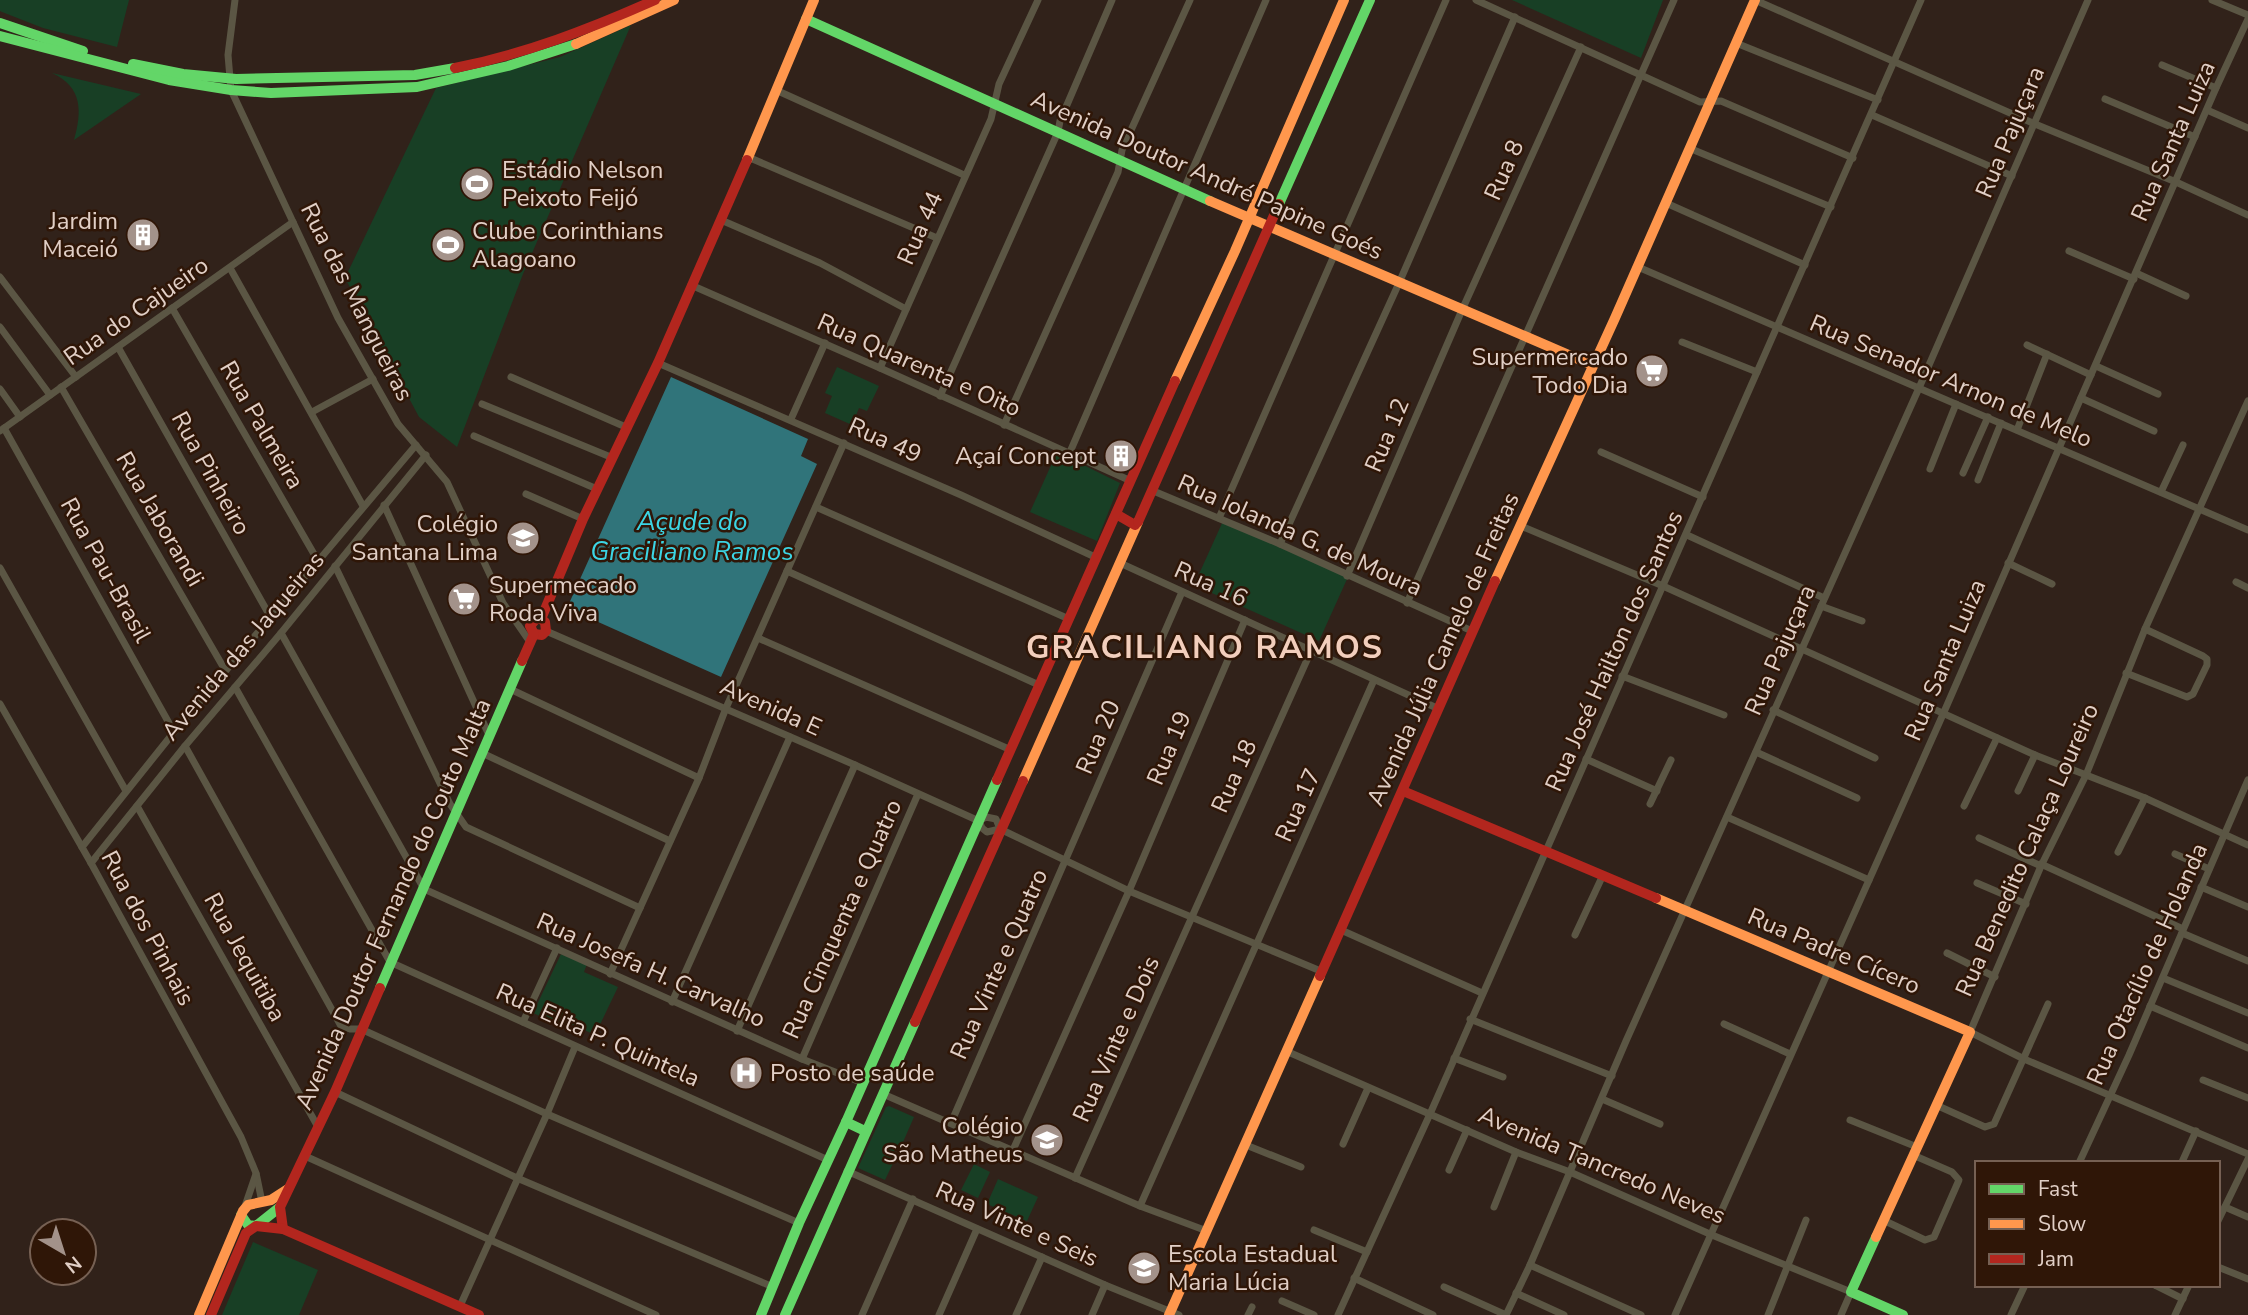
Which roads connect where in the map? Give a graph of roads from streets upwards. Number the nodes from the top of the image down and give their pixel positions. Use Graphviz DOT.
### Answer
graph roads {
  1 [pos="235,0"];
  2 [pos="655,0"];
  3 [pos="674,0"];
  4 [pos="814,0"];
  5 [pos="1038,0"];
  6 [pos="1112,0"];
  7 [pos="1190,0"];
  8 [pos="1266,0"];
  9 [pos="1344,0"];
  10 [pos="1370,0"];
  11 [pos="1446,0"];
  12 [pos="1476,0"];
  13 [pos="1674,0"];
  14 [pos="1755,0"];
  15 [pos="1921,0"];
  16 [pos="2088,0"];
  17 [pos="2212,0"];
  18 [pos="1515,17"];
  19 [pos="2248,17"];
  20 [pos="806,19"];
  21 [pos="0,23"];
  22 [pos="0,36"];
  23 [pos="1735,43"];
  24 [pos="1581,47"];
  25 [pos="1894,61"];
  26 [pos="2162,65"];
  27 [pos="1642,74"];
  28 [pos="229,78"];
  29 [pos="2216,88"];
  30 [pos="230,90"];
  31 [pos="778,91"];
  32 [pos="2105,99"];
  33 [pos="1878,100"];
  34 [pos="1710,101"];
  35 [pos="995,104"];
  36 [pos="2207,110"];
  37 [pos="1872,115"];
  38 [pos="2035,124"];
  39 [pos="2248,128"];
  40 [pos="1058,132"];
  41 [pos="2195,137"];
  42 [pos="1689,148"];
  43 [pos="748,157"];
  44 [pos="1853,158"];
  45 [pos="1120,161"];
  46 [pos="964,176"];
  47 [pos="2012,176"];
  48 [pos="2176,182"];
  49 [pos="1183,189"];
  50 [pos="1666,204"];
  51 [pos="1831,207"];
  52 [pos="2248,215"];
  53 [pos="1249,217"];
  54 [pos="721,219"];
  55 [pos="293,222"];
  56 [pos="1270,226"];
  57 [pos="937,238"];
  58 [pos="2069,251"];
  59 [pos="1335,255"];
  60 [pos="1805,265"];
  61 [pos="1638,267"];
  62 [pos="230,268"];
  63 [pos="2135,276"];
  64 [pos="0,277"];
  65 [pos="1399,283"];
  66 [pos="691,285"];
  67 [pos="2186,296"];
  68 [pos="172,308"];
  69 [pos="906,309"];
  70 [pos="1462,310"];
  71 [pos="1776,326"];
  72 [pos="1,331"];
  73 [pos="1525,335"];
  74 [pos="1682,342"];
  75 [pos="825,343"];
  76 [pos="2027,345"];
  77 [pos="118,347"];
  78 [pos="2047,354"];
  79 [pos="658,362"];
  80 [pos="1592,365"];
  81 [pos="2096,366"];
  82 [pos="880,368"];
  83 [pos="1757,372"];
  84 [pos="2091,375"];
  85 [pos="76,377"];
  86 [pos="511,377"];
  87 [pos="373,379"];
  88 [pos="61,387"];
  89 [pos="1919,388"];
  90 [pos="0,389"];
  91 [pos="2158,394"];
  92 [pos="50,395"];
  93 [pos="940,396"];
  94 [pos="2081,398"];
  95 [pos="2248,401"];
  96 [pos="482,404"];
  97 [pos="1956,404"];
  98 [pos="312,412"];
  99 [pos="20,417"];
  100 [pos="1987,417"];
  101 [pos="791,419"];
  102 [pos="2001,423"];
  103 [pos="1004,425"];
  104 [pos="628,428"];
  105 [pos="2,430"];
  106 [pos="2017,430"];
  107 [pos="2154,431"];
  108 [pos="474,436"];
  109 [pos="844,443"];
  110 [pos="416,445"];
  111 [pos="2183,445"];
  112 [pos="2059,448"];
  113 [pos="1070,452"];
  114 [pos="1601,452"];
  115 [pos="426,455"];
  116 [pos="612,458"];
  117 [pos="1930,468"];
  118 [pos="1963,473"];
  119 [pos="1978,480"];
  120 [pos="1131,481"];
  121 [pos="597,489"];
  122 [pos="1151,490"];
  123 [pos="2161,492"];
  124 [pos="526,494"];
  125 [pos="1703,497"];
  126 [pos="384,505"];
  127 [pos="363,506"];
  128 [pos="816,507"];
  129 [pos="2199,509"];
  130 [pos="1116,514"];
  131 [pos="1219,518"];
  132 [pos="583,519"];
  133 [pos="1135,524"];
  134 [pos="1521,526"];
  135 [pos="2248,530"];
  136 [pos="1687,535"];
  137 [pos="1280,544"];
  138 [pos="1095,557"];
  139 [pos="318,561"];
  140 [pos="1120,563"];
  141 [pos="2008,563"];
  142 [pos="335,566"];
  143 [pos="0,568"];
  144 [pos="787,571"];
  145 [pos="1347,576"];
  146 [pos="2236,582"];
  147 [pos="2052,584"];
  148 [pos="1663,586"];
  149 [pos="2248,588"];
  150 [pos="1182,592"];
  151 [pos="1823,602"];
  152 [pos="1407,603"];
  153 [pos="271,618"];
  154 [pos="541,619"];
  155 [pos="1069,619"];
  156 [pos="1245,620"];
  157 [pos="1862,621"];
  158 [pos="2145,629"];
  159 [pos="546,631"];
  160 [pos="1472,631"];
  161 [pos="281,633"];
  162 [pos="532,638"];
  163 [pos="758,638"];
  164 [pos="1801,650"];
  165 [pos="1311,651"];
  166 [pos="225,670"];
  167 [pos="2126,673"];
  168 [pos="1622,676"];
  169 [pos="1374,680"];
  170 [pos="1039,685"];
  171 [pos="235,687"];
  172 [pos="510,689"];
  173 [pos="204,696"];
  174 [pos="0,704"];
  175 [pos="220,704"];
  176 [pos="726,708"];
  177 [pos="1439,709"];
  178 [pos="1773,710"];
  179 [pos="1944,712"];
  180 [pos="1724,715"];
  181 [pos="174,732"];
  182 [pos="489,735"];
  183 [pos="790,737"];
  184 [pos="1997,737"];
  185 [pos="185,746"];
  186 [pos="1011,750"];
  187 [pos="1756,752"];
  188 [pos="482,754"];
  189 [pos="2035,755"];
  190 [pos="1875,758"];
  191 [pos="1586,759"];
  192 [pos="1671,760"];
  193 [pos="855,765"];
  194 [pos="2086,775"];
  195 [pos="699,778"];
  196 [pos="2248,780"];
  197 [pos="126,791"];
  198 [pos="1403,791"];
  199 [pos="1657,791"];
  200 [pos="2018,791"];
  201 [pos="918,794"];
  202 [pos="1857,798"];
  203 [pos="2145,798"];
  204 [pos="1650,804"];
  205 [pos="137,806"];
  206 [pos="1964,806"];
  207 [pos="457,814"];
  208 [pos="1727,817"];
  209 [pos="979,821"];
  210 [pos="1000,829"];
  211 [pos="2224,834"];
  212 [pos="1979,838"];
  213 [pos="670,841"];
  214 [pos="2248,845"];
  215 [pos="82,847"];
  216 [pos="1546,850"];
  217 [pos="2118,852"];
  218 [pos="2175,855"];
  219 [pos="1066,860"];
  220 [pos="91,863"];
  221 [pos="2041,865"];
  222 [pos="2209,869"];
  223 [pos="1603,875"];
  224 [pos="1869,880"];
  225 [pos="1976,883"];
  226 [pos="2201,887"];
  227 [pos="424,889"];
  228 [pos="1129,891"];
  229 [pos="2025,904"];
  230 [pos="640,908"];
  231 [pos="2248,908"];
  232 [pos="1686,911"];
  233 [pos="1193,917"];
  234 [pos="1341,930"];
  235 [pos="2182,931"];
  236 [pos="1575,935"];
  237 [pos="1256,945"];
  238 [pos="557,948"];
  239 [pos="1947,953"];
  240 [pos="2248,961"];
  241 [pos="390,962"];
  242 [pos="1828,971"];
  243 [pos="1323,972"];
  244 [pos="610,974"];
  245 [pos="1995,976"];
  246 [pos="2162,978"];
  247 [pos="1482,993"];
  248 [pos="672,1002"];
  249 [pos="2048,1004"];
  250 [pos="2150,1006"];
  251 [pos="2248,1013"];
  252 [pos="1470,1019"];
  253 [pos="523,1022"];
  254 [pos="1724,1024"];
  255 [pos="361,1029"];
  256 [pos="737,1031"];
  257 [pos="1969,1032"];
  258 [pos="575,1047"];
  259 [pos="2248,1048"];
  260 [pos="1286,1051"];
  261 [pos="1790,1054"];
  262 [pos="1454,1058"];
  263 [pos="802,1059"];
  264 [pos="2024,1059"];
  265 [pos="1612,1076"];
  266 [pos="1503,1077"];
  267 [pos="2203,1080"];
  268 [pos="863,1083"];
  269 [pos="1368,1088"];
  270 [pos="335,1092"];
  271 [pos="883,1094"];
  272 [pos="2111,1095"];
  273 [pos="2248,1098"];
  274 [pos="1602,1099"];
  275 [pos="1936,1105"];
  276 [pos="547,1114"];
  277 [pos="1430,1114"];
  278 [pos="1850,1120"];
  279 [pos="846,1122"];
  280 [pos="951,1123"];
  281 [pos="1660,1124"];
  282 [pos="318,1127"];
  283 [pos="1467,1130"];
  284 [pos="865,1131"];
  285 [pos="2196,1131"];
  286 [pos="1343,1144"];
  287 [pos="1246,1145"];
  288 [pos="1013,1150"];
  289 [pos="1915,1151"];
  290 [pos="1516,1152"];
  291 [pos="304,1156"];
  292 [pos="2248,1157"];
  293 [pos="828,1160"];
  294 [pos="2079,1161"];
  295 [pos="2182,1161"];
  296 [pos="1301,1167"];
  297 [pos="1449,1170"];
  298 [pos="847,1171"];
  299 [pos="1570,1172"];
  300 [pos="256,1173"];
  301 [pos="517,1178"];
  302 [pos="1075,1178"];
  303 [pos="288,1189"];
  304 [pos="913,1199"];
  305 [pos="1140,1206"];
  306 [pos="1494,1207"];
  307 [pos="2225,1207"];
  308 [pos="270,1211"];
  309 [pos="242,1213"];
  310 [pos="2248,1217"];
  311 [pos="2220,1218"];
  312 [pos="1806,1220"];
  313 [pos="1883,1220"];
  314 [pos="799,1223"];
  315 [pos="256,1226"];
  316 [pos="283,1229"];
  317 [pos="977,1229"];
  318 [pos="1314,1230"];
  319 [pos="1207,1231"];
  320 [pos="1712,1235"];
  321 [pos="489,1241"];
  322 [pos="1367,1252"];
  323 [pos="1042,1257"];
  324 [pos="1530,1265"];
  325 [pos="1788,1267"];
  326 [pos="2220,1268"];
  327 [pos="1354,1278"];
  328 [pos="2248,1279"];
  329 [pos="1105,1285"];
  330 [pos="773,1287"];
  331 [pos="1444,1287"];
  332 [pos="2024,1287"];
  333 [pos="2159,1287"];
  334 [pos="2188,1287"];
  335 [pos="1851,1292"];
  336 [pos="1516,1293"];
  337 [pos="2183,1299"];
  338 [pos="1282,1301"];
  339 [pos="460,1306"];
  340 [pos="1252,1307"];
  341 [pos="1173,1314"];
  342 [pos="199,1315"];
  343 [pos="211,1315"];
  344 [pos="479,1315"];
  345 [pos="656,1315"];
  346 [pos="761,1315"];
  347 [pos="785,1315"];
  348 [pos="862,1315"];
  349 [pos="939,1315"];
  350 [pos="1016,1315"];
  351 [pos="1092,1315"];
  352 [pos="1248,1315"];
  353 [pos="1314,1315"];
  354 [pos="1338,1315"];
  355 [pos="1433,1315"];
  356 [pos="1506,1315"];
  357 [pos="1564,1315"];
  358 [pos="1641,1315"];
  359 [pos="1675,1315"];
  360 [pos="1768,1315"];
  361 [pos="1841,1315"];
  362 [pos="1903,1315"];
  363 [pos="2011,1315"];
  364 [pos="2175,1315"];
  1 -- 28 [label="street, Rua das Mangueiras"];
  2 -- 28 [label="street"];
  3 -- 30 [label="street"];
  4 -- 20 [label="street, Avenida Doutor Fernando do Couto Malta"];
  5 -- 35 [label="street, Rua 44"];
  6 -- 40 [label="street"];
  7 -- 45 [label="street"];
  8 -- 49 [label="street"];
  9 -- 53 [label="street"];
  10 -- 56 [label="street"];
  11 -- 59 [label="street"];
  12 -- 18 [label="street"];
  13 -- 27 [label="street"];
  14 -- 23 [label="street, Avenida Júlia Camelo de Freitas"];
  14 -- 25 [label="street"];
  15 -- 25 [label="street, Rua José Hailton dos Santos"];
  16 -- 38 [label="street, Rua Pajuçara"];
  17 -- 19 [label="street"];
  18 -- 24 [label="street"];
  18 -- 65 [label="street"];
  19 -- 29 [label="street, Rua Santa Luiza"];
  20 -- 31 [label="street, Avenida Doutor Fernando do Couto Malta"];
  20 -- 35 [label="street, Avenida Doutor André Papine Goés"];
  21 -- 28 [label="street"];
  22 -- 30 [label="street"];
  23 -- 33 [label="street"];
  23 -- 34 [label="street, Avenida Júlia Camelo de Freitas"];
  24 -- 27 [label="street"];
  24 -- 70 [label="street, Rua 8"];
  25 -- 33 [label="street, Rua José Hailton dos Santos"];
  25 -- 38 [label="street"];
  26 -- 29 [label="street"];
  27 -- 34 [label="street"];
  27 -- 73 [label="street"];
  28 -- 30 [label="street, Rua das Mangueiras"];
  29 -- 36 [label="street, Rua Santa Luiza"];
  30 -- 55 [label="street, Rua das Mangueiras"];
  31 -- 43 [label="street, Avenida Doutor Fernando do Couto Malta"];
  31 -- 46 [label="street"];
  32 -- 41 [label="street"];
  33 -- 37 [label="street, Rua José Hailton dos Santos"];
  34 -- 42 [label="street, Avenida Júlia Camelo de Freitas"];
  34 -- 44 [label="street"];
  35 -- 40 [label="street, Avenida Doutor André Papine Goés"];
  35 -- 46 [label="street, Rua 44"];
  36 -- 39 [label="street"];
  36 -- 41 [label="street, Rua Santa Luiza"];
  37 -- 44 [label="street, Rua José Hailton dos Santos"];
  37 -- 47 [label="street"];
  38 -- 47 [label="street, Rua Pajuçara"];
  38 -- 48 [label="street"];
  40 -- 45 [label="street, Avenida Doutor André Papine Goés"];
  40 -- 93 [label="street"];
  41 -- 48 [label="street, Rua Santa Luiza"];
  42 -- 50 [label="street, Avenida Júlia Camelo de Freitas"];
  42 -- 51 [label="street"];
  43 -- 54 [label="street, Avenida Doutor Fernando do Couto Malta"];
  43 -- 57 [label="street"];
  44 -- 51 [label="street, Rua José Hailton dos Santos"];
  45 -- 49 [label="street, Avenida Doutor André Papine Goés"];
  45 -- 103 [label="street"];
  46 -- 57 [label="street, Rua 44"];
  47 -- 89 [label="street, Rua Pajuçara"];
  48 -- 52 [label="street"];
  48 -- 63 [label="street, Rua Santa Luiza"];
  49 -- 53 [label="street, Avenida Doutor André Papine Goés"];
  49 -- 113 [label="street"];
  50 -- 60 [label="street"];
  50 -- 61 [label="street, Avenida Júlia Camelo de Freitas"];
  51 -- 60 [label="street, Rua José Hailton dos Santos"];
  53 -- 56 [label="street, Avenida Doutor André Papine Goés"];
  53 -- 120 [label="street"];
  54 -- 66 [label="street, Avenida Doutor Fernando do Couto Malta"];
  54 -- 69 [label="street"];
  55 -- 62 [label="street, Rua do Cajueiro"];
  55 -- 87 [label="street, Rua das Mangueiras"];
  56 -- 59 [label="street, Avenida Doutor André Papine Goés"];
  56 -- 122 [label="street"];
  57 -- 69 [label="street, Rua 44"];
  58 -- 63 [label="street"];
  59 -- 65 [label="street, Avenida Doutor André Papine Goés"];
  59 -- 131 [label="street"];
  60 -- 71 [label="street, Rua José Hailton dos Santos"];
  61 -- 71 [label="street, Rua Senador Arnon de Melo"];
  61 -- 80 [label="street, Avenida Júlia Camelo de Freitas"];
  62 -- 68 [label="street, Rua do Cajueiro"];
  62 -- 98 [label="street"];
  63 -- 67 [label="street"];
  63 -- 81 [label="street, Rua Santa Luiza"];
  64 -- 85 [label="street"];
  65 -- 70 [label="street, Avenida Doutor André Papine Goés"];
  65 -- 137 [label="street"];
  66 -- 75 [label="street, Rua Quarenta e Oito"];
  66 -- 79 [label="street, Avenida Doutor Fernando do Couto Malta"];
  68 -- 77 [label="street, Rua do Cajueiro"];
  68 -- 139 [label="street, Rua Palmeira"];
  69 -- 82 [label="street, Rua 44"];
  70 -- 73 [label="street, Avenida Doutor André Papine Goés"];
  70 -- 145 [label="street, Rua 12"];
  71 -- 83 [label="street, Rua José Hailton dos Santos"];
  71 -- 89 [label="street, Rua Senador Arnon de Melo"];
  72 -- 92 [label="street"];
  73 -- 80 [label="street, Avenida Doutor André Papine Goés"];
  73 -- 152 [label="street"];
  74 -- 83 [label="street"];
  75 -- 82 [label="street, Rua Quarenta e Oito"];
  75 -- 101 [label="street"];
  76 -- 78 [label="street"];
  77 -- 85 [label="street, Rua do Cajueiro"];
  77 -- 153 [label="street, Rua Pinheiro"];
  78 -- 84 [label="street"];
  78 -- 106 [label="street"];
  79 -- 101 [label="street, Rua 49"];
  79 -- 104 [label="street, Avenida Doutor Fernando do Couto Malta"];
  80 -- 134 [label="street, Avenida Júlia Camelo de Freitas"];
  81 -- 84 [label="street, Rua Santa Luiza"];
  81 -- 91 [label="street"];
  82 -- 93 [label="street, Rua Quarenta e Oito"];
  83 -- 125 [label="street, Rua José Hailton dos Santos"];
  84 -- 94 [label="street, Rua Santa Luiza"];
  85 -- 88 [label="street, Rua do Cajueiro"];
  86 -- 104 [label="street"];
  87 -- 98 [label="street"];
  87 -- 110 [label="street, Rua das Mangueiras"];
  88 -- 92 [label="street, Rua do Cajueiro"];
  88 -- 166 [label="street, Rua Jaborandi"];
  89 -- 97 [label="street, Rua Senador Arnon de Melo"];
  89 -- 151 [label="street, Rua Pajuçara"];
  90 -- 99 [label="street"];
  92 -- 99 [label="street, Rua do Cajueiro"];
  93 -- 103 [label="street, Rua Quarenta e Oito"];
  94 -- 107 [label="street"];
  94 -- 112 [label="street, Rua Santa Luiza"];
  95 -- 129 [label="street, Rua Benedito Calaça Loureiro"];
  96 -- 116 [label="street"];
  97 -- 100 [label="street, Rua Senador Arnon de Melo"];
  97 -- 117 [label="street"];
  98 -- 127 [label="street"];
  99 -- 105 [label="street, Rua do Cajueiro"];
  100 -- 102 [label="street, Rua Senador Arnon de Melo"];
  100 -- 118 [label="street"];
  101 -- 109 [label="street, Rua 49"];
  102 -- 106 [label="street, Rua Senador Arnon de Melo"];
  102 -- 119 [label="street"];
  103 -- 113 [label="street, Rua Quarenta e Oito"];
  104 -- 116 [label="street, Avenida Doutor Fernando do Couto Malta"];
  105 -- 181 [label="street, Rua Pau-Brasil"];
  106 -- 112 [label="street, Rua Senador Arnon de Melo"];
  108 -- 121 [label="street"];
  109 -- 128 [label="street"];
  109 -- 138 [label="street, Rua 49"];
  110 -- 115 [label="street, Rua das Mangueiras"];
  110 -- 127 [label="street, Avenida das Jaqueiras"];
  111 -- 123 [label="street"];
  112 -- 123 [label="street, Rua Senador Arnon de Melo"];
  112 -- 141 [label="street, Rua Santa Luiza"];
  113 -- 120 [label="street, Rua Quarenta e Oito"];
  114 -- 125 [label="street"];
  115 -- 126 [label="street, Avenida das Jaqueiras"];
  115 -- 162 [label="street, Rua das Mangueiras"];
  116 -- 121 [label="street, Avenida Doutor Fernando do Couto Malta"];
  120 -- 130 [label="street"];
  121 -- 132 [label="street, Avenida Doutor Fernando do Couto Malta"];
  122 -- 131 [label="street, Rua Iolanda G. de Moura"];
  122 -- 133 [label="street"];
  123 -- 129 [label="street, Rua Senador Arnon de Melo"];
  124 -- 132 [label="street"];
  125 -- 136 [label="street, Rua José Hailton dos Santos"];
  126 -- 142 [label="street, Avenida das Jaqueiras"];
  126 -- 182 [label="street"];
  127 -- 139 [label="street, Avenida das Jaqueiras"];
  128 -- 144 [label="street"];
  128 -- 155 [label="street"];
  129 -- 135 [label="street, Rua Senador Arnon de Melo"];
  129 -- 158 [label="street, Rua Benedito Calaça Loureiro"];
  130 -- 133 [label="street"];
  130 -- 138 [label="street"];
  131 -- 137 [label="street, Rua Iolanda G. de Moura"];
  132 -- 154 [label="street, Avenida Doutor Fernando do Couto Malta"];
  133 -- 140 [label="street"];
  134 -- 148 [label="street"];
  134 -- 160 [label="street, Avenida Júlia Camelo de Freitas"];
  136 -- 148 [label="street, Rua José Hailton dos Santos"];
  136 -- 151 [label="street"];
  137 -- 145 [label="street, Rua Iolanda G. de Moura"];
  138 -- 155 [label="street"];
  139 -- 153 [label="street, Avenida das Jaqueiras"];
  140 -- 150 [label="street, Rua 16"];
  140 -- 210 [label="street"];
  141 -- 147 [label="street"];
  141 -- 179 [label="street, Rua Santa Luiza"];
  142 -- 161 [label="street, Avenida das Jaqueiras"];
  142 -- 207 [label="street"];
  143 -- 197 [label="street"];
  144 -- 163 [label="street"];
  144 -- 170 [label="street"];
  145 -- 152 [label="street, Rua Iolanda G. de Moura"];
  146 -- 149 [label="street"];
  148 -- 164 [label="street"];
  148 -- 168 [label="street, Rua José Hailton dos Santos"];
  150 -- 156 [label="street, Rua 16"];
  150 -- 219 [label="street, Rua 20"];
  151 -- 157 [label="street"];
  151 -- 164 [label="street, Rua Pajuçara"];
  152 -- 160 [label="street, Rua Iolanda G. de Moura"];
  153 -- 166 [label="street, Avenida das Jaqueiras"];
  154 -- 159 [label="street"];
  154 -- 162 [label="street, Avenida Doutor Fernando do Couto Malta"];
  155 -- 170 [label="street"];
  156 -- 165 [label="street, Rua 16"];
  156 -- 228 [label="street, Rua 19"];
  158 -- 167 [label="street, Rua Benedito Calaça Loureiro"];
  158 -- 167 [label="street"];
  159 -- 162 [label="street"];
  159 -- 176 [label="street, Avenida E"];
  160 -- 177 [label="street, Avenida Júlia Camelo de Freitas"];
  161 -- 171 [label="street, Avenida das Jaqueiras"];
  161 -- 227 [label="street"];
  162 -- 172 [label="street, Avenida Doutor Fernando do Couto Malta"];
  163 -- 176 [label="street"];
  163 -- 186 [label="street"];
  164 -- 178 [label="street, Rua Pajuçara"];
  164 -- 179 [label="street"];
  165 -- 169 [label="street, Rua 16"];
  165 -- 233 [label="street, Rua 18"];
  166 -- 173 [label="street, Avenida das Jaqueiras"];
  167 -- 194 [label="street, Rua Benedito Calaça Loureiro"];
  168 -- 180 [label="street"];
  168 -- 191 [label="street, Rua José Hailton dos Santos"];
  169 -- 177 [label="street, Rua 16"];
  169 -- 237 [label="street, Rua 17"];
  170 -- 186 [label="street"];
  171 -- 175 [label="street, Avenida das Jaqueiras"];
  171 -- 241 [label="street"];
  172 -- 182 [label="street, Avenida Doutor Fernando do Couto Malta"];
  172 -- 195 [label="street"];
  173 -- 175 [label="street"];
  173 -- 181 [label="street, Avenida das Jaqueiras"];
  174 -- 215 [label="street, Rua dos Pinhais"];
  175 -- 185 [label="street, Avenida das Jaqueiras"];
  176 -- 183 [label="street, Avenida E"];
  176 -- 195 [label="street"];
  177 -- 198 [label="street, Avenida Júlia Camelo de Freitas"];
  178 -- 187 [label="street, Rua Pajuçara"];
  178 -- 190 [label="street"];
  179 -- 184 [label="street"];
  179 -- 224 [label="street, Rua Santa Luiza"];
  181 -- 197 [label="street, Avenida das Jaqueiras"];
  182 -- 188 [label="street, Avenida Doutor Fernando do Couto Malta"];
  183 -- 193 [label="street, Avenida E"];
  183 -- 248 [label="street"];
  184 -- 189 [label="street"];
  184 -- 206 [label="street"];
  185 -- 205 [label="street, Avenida das Jaqueiras"];
  185 -- 255 [label="street"];
  186 -- 209 [label="street"];
  187 -- 202 [label="street"];
  187 -- 208 [label="street, Rua Pajuçara"];
  188 -- 207 [label="street, Avenida Doutor Fernando do Couto Malta"];
  188 -- 213 [label="street"];
  189 -- 194 [label="street"];
  189 -- 200 [label="street"];
  191 -- 199 [label="street"];
  191 -- 216 [label="street, Rua José Hailton dos Santos"];
  192 -- 199 [label="street"];
  193 -- 201 [label="street, Avenida E"];
  193 -- 256 [label="street"];
  194 -- 203 [label="street"];
  194 -- 221 [label="street, Rua Benedito Calaça Loureiro"];
  195 -- 213 [label="street"];
  196 -- 211 [label="street, Rua Otacílio de Holanda"];
  197 -- 215 [label="street, Avenida das Jaqueiras"];
  198 -- 216 [label="street, Rua Padre Cícero"];
  198 -- 234 [label="street, Avenida Júlia Camelo de Freitas"];
  199 -- 204 [label="street"];
  201 -- 209 [label="street, Avenida E"];
  201 -- 263 [label="street, Rua Cinquenta e Quatro"];
  203 -- 211 [label="street"];
  203 -- 217 [label="street"];
  205 -- 220 [label="street, Avenida das Jaqueiras"];
  205 -- 282 [label="street, Rua Jequitiba"];
  207 -- 227 [label="street, Avenida Doutor Fernando do Couto Malta"];
  207 -- 230 [label="street"];
  208 -- 224 [label="street"];
  208 -- 232 [label="street, Rua Pajuçara"];
  209 -- 210 [label="street, Avenida E"];
  209 -- 210 [label="street, Avenida E"];
  209 -- 268 [label="street"];
  210 -- 219 [label="street, Avenida E"];
  210 -- 271 [label="street"];
  211 -- 214 [label="street"];
  211 -- 222 [label="street, Rua Otacílio de Holanda"];
  212 -- 221 [label="street"];
  213 -- 230 [label="street"];
  215 -- 220 [label="street, Rua dos Pinhais"];
  216 -- 223 [label="street, Rua Padre Cícero"];
  216 -- 247 [label="street, Rua José Hailton dos Santos"];
  218 -- 222 [label="street"];
  219 -- 228 [label="street, Avenida E"];
  219 -- 280 [label="street, Rua Vinte e Quatro"];
  220 -- 300 [label="street, Rua dos Pinhais"];
  221 -- 229 [label="street, Rua Benedito Calaça Loureiro"];
  221 -- 235 [label="street"];
  222 -- 226 [label="street, Rua Otacílio de Holanda"];
  223 -- 232 [label="street, Rua Padre Cícero"];
  223 -- 236 [label="street"];
  224 -- 242 [label="street, Rua Santa Luiza"];
  225 -- 229 [label="street"];
  226 -- 231 [label="street"];
  226 -- 235 [label="street, Rua Otacílio de Holanda"];
  227 -- 238 [label="street, Rua Josefa H. Carvalho"];
  227 -- 241 [label="street, Avenida Doutor Fernando do Couto Malta"];
  228 -- 233 [label="street, Avenida E"];
  228 -- 288 [label="street, Rua 19"];
  229 -- 245 [label="street, Rua Benedito Calaça Loureiro"];
  230 -- 244 [label="street"];
  232 -- 242 [label="street, Rua Padre Cícero"];
  232 -- 265 [label="street, Rua Pajuçara"];
  233 -- 237 [label="street, Avenida E"];
  233 -- 302 [label="street, Rua Vinte e Dois"];
  234 -- 243 [label="street, Avenida Júlia Camelo de Freitas"];
  234 -- 247 [label="street"];
  235 -- 240 [label="street"];
  235 -- 246 [label="street, Rua Otacílio de Holanda"];
  237 -- 243 [label="street, Avenida E"];
  237 -- 305 [label="street, Rua 17"];
  238 -- 244 [label="street, Rua Josefa H. Carvalho"];
  238 -- 253 [label="street"];
  239 -- 245 [label="street"];
  241 -- 253 [label="street, Rua Elita P. Quintela"];
  241 -- 255 [label="street, Avenida Doutor Fernando do Couto Malta"];
  242 -- 257 [label="street, Rua Padre Cícero"];
  242 -- 261 [label="street, Rua Santa Luiza"];
  243 -- 260 [label="street, Avenida Júlia Camelo de Freitas"];
  244 -- 248 [label="street, Rua Josefa H. Carvalho"];
  245 -- 257 [label="street, Rua Benedito Calaça Loureiro"];
  246 -- 250 [label="street, Rua Otacílio de Holanda"];
  246 -- 251 [label="street"];
  247 -- 252 [label="street, Rua José Hailton dos Santos"];
  248 -- 256 [label="street, Rua Josefa H. Carvalho"];
  249 -- 264 [label="street"];
  250 -- 259 [label="street"];
  250 -- 272 [label="street, Rua Otacílio de Holanda"];
  252 -- 262 [label="street, Rua José Hailton dos Santos"];
  252 -- 265 [label="street"];
  253 -- 258 [label="street, Rua Elita P. Quintela"];
  254 -- 261 [label="street"];
  255 -- 270 [label="street, Avenida Doutor Fernando do Couto Malta"];
  255 -- 276 [label="street"];
  256 -- 263 [label="street, Rua Josefa H. Carvalho"];
  257 -- 264 [label="street, Rua Padre Cícero"];
  257 -- 275 [label="street, Rua Benedito Calaça Loureiro"];
  258 -- 276 [label="street"];
  258 -- 293 [label="street, Rua Elita P. Quintela"];
  260 -- 269 [label="street, Avenida Tancredo Neves"];
  260 -- 287 [label="street, Avenida Júlia Camelo de Freitas"];
  261 -- 320 [label="street, Rua Santa Luiza"];
  262 -- 266 [label="street"];
  262 -- 277 [label="street, Rua José Hailton dos Santos"];
  263 -- 268 [label="street, Rua Josefa H. Carvalho"];
  264 -- 272 [label="street, Rua Padre Cícero"];
  264 -- 275 [label="street"];
  265 -- 274 [label="street, Rua Pajuçara"];
  267 -- 273 [label="street"];
  268 -- 279 [label="street"];
  269 -- 277 [label="street, Avenida Tancredo Neves"];
  269 -- 286 [label="street"];
  270 -- 282 [label="street, Avenida Doutor Fernando do Couto Malta"];
  270 -- 301 [label="street"];
  271 -- 280 [label="street"];
  271 -- 284 [label="street"];
  272 -- 285 [label="street, Rua Padre Cícero"];
  272 -- 294 [label="street, Rua Otacílio de Holanda"];
  274 -- 281 [label="street"];
  274 -- 299 [label="street, Rua Pajuçara"];
  275 -- 289 [label="street, Rua Benedito Calaça Loureiro"];
  276 -- 301 [label="street"];
  276 -- 314 [label="street"];
  277 -- 283 [label="street, Avenida Tancredo Neves"];
  277 -- 322 [label="street, Rua José Hailton dos Santos"];
  278 -- 289 [label="street"];
  279 -- 284 [label="street"];
  279 -- 293 [label="street"];
  280 -- 288 [label="street"];
  282 -- 291 [label="street, Avenida Doutor Fernando do Couto Malta"];
  283 -- 290 [label="street, Avenida Tancredo Neves"];
  283 -- 297 [label="street"];
  284 -- 298 [label="street"];
  285 -- 292 [label="street, Rua Padre Cícero"];
  285 -- 295 [label="street"];
  287 -- 296 [label="street"];
  287 -- 319 [label="street, Avenida Júlia Camelo de Freitas"];
  288 -- 302 [label="street"];
  289 -- 313 [label="street, Rua Benedito Calaça Loureiro"];
  289 -- 313 [label="street"];
  290 -- 299 [label="street, Avenida Tancredo Neves"];
  290 -- 306 [label="street"];
  291 -- 303 [label="street, Avenida Doutor Fernando do Couto Malta"];
  291 -- 321 [label="street"];
  292 -- 307 [label="street"];
  293 -- 314 [label="street"];
  298 -- 304 [label="street, Rua Vinte e Seis"];
  298 -- 347 [label="street"];
  299 -- 320 [label="street, Avenida Tancredo Neves"];
  299 -- 324 [label="street, Rua Pajuçara"];
  300 -- 308 [label="street, Rua dos Pinhais"];
  300 -- 309 [label="street"];
  301 -- 321 [label="street"];
  301 -- 330 [label="street"];
  302 -- 305 [label="street"];
  303 -- 308 [label="street, Avenida Doutor Fernando do Couto Malta"];
  303 -- 308 [label="street"];
  304 -- 317 [label="street, Rua Vinte e Seis"];
  304 -- 348 [label="street"];
  305 -- 319 [label="street"];
  307 -- 310 [label="street"];
  307 -- 311 [label="street"];
  308 -- 309 [label="street"];
  308 -- 315 [label="street"];
  308 -- 316 [label="street"];
  309 -- 315 [label="street"];
  309 -- 342 [label="street"];
  312 -- 325 [label="street"];
  313 -- 335 [label="street, Rua Benedito Calaça Loureiro"];
  314 -- 330 [label="street"];
  315 -- 316 [label="street"];
  315 -- 343 [label="street"];
  316 -- 339 [label="street"];
  317 -- 323 [label="street, Rua Vinte e Seis"];
  317 -- 349 [label="street"];
  318 -- 322 [label="street"];
  319 -- 341 [label="street, Avenida Júlia Camelo de Freitas"];
  320 -- 325 [label="street, Avenida Tancredo Neves"];
  320 -- 359 [label="street, Rua Santa Luiza"];
  321 -- 339 [label="street"];
  321 -- 345 [label="street"];
  322 -- 327 [label="street, Rua José Hailton dos Santos"];
  323 -- 329 [label="street, Rua Vinte e Seis"];
  323 -- 350 [label="street"];
  324 -- 336 [label="street, Rua Pajuçara"];
  324 -- 358 [label="street"];
  325 -- 335 [label="street, Avenida Tancredo Neves"];
  325 -- 360 [label="street"];
  326 -- 328 [label="street"];
  327 -- 354 [label="street, Rua José Hailton dos Santos"];
  327 -- 355 [label="street"];
  329 -- 341 [label="street, Rua Vinte e Seis"];
  329 -- 351 [label="street"];
  330 -- 346 [label="street"];
  331 -- 356 [label="street"];
  332 -- 363 [label="street"];
  333 -- 337 [label="street"];
  334 -- 337 [label="street"];
  335 -- 361 [label="street, Rua Benedito Calaça Loureiro"];
  335 -- 362 [label="street, Avenida Tancredo Neves"];
  336 -- 356 [label="street, Rua Pajuçara"];
  336 -- 357 [label="street"];
  337 -- 364 [label="street"];
  338 -- 353 [label="street"];
  339 -- 344 [label="street"];
  340 -- 352 [label="street"];
}
